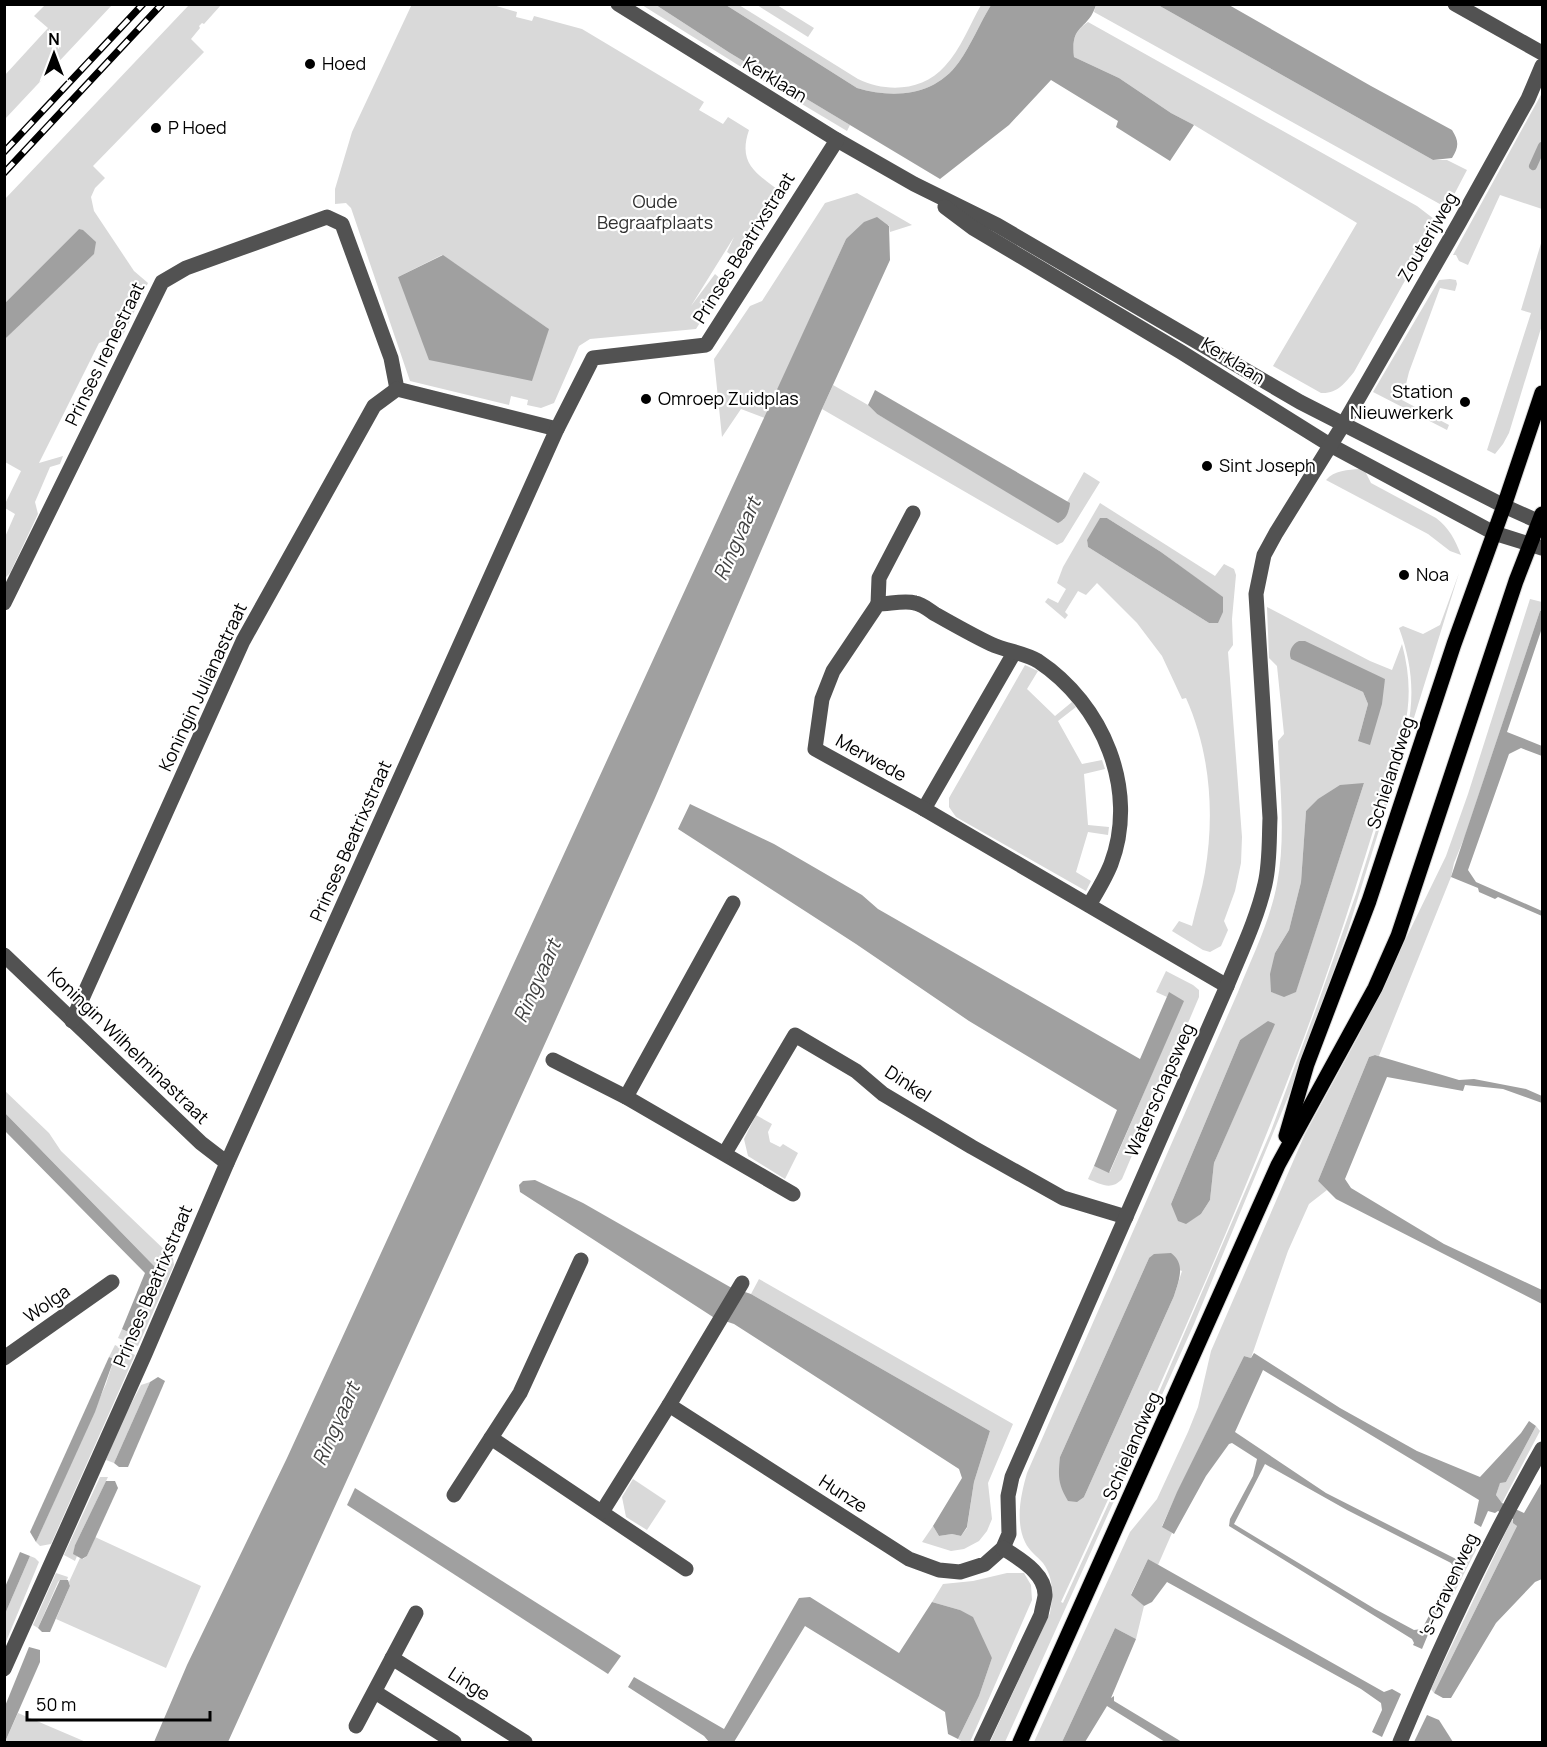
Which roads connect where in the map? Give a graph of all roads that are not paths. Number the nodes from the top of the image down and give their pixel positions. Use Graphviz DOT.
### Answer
graph roads {
  1 [pos="618,4"];
  2 [pos="1455,4"];
  3 [pos="1542,53"];
  4 [pos="1542,66"];
  5 [pos="837,140"];
  6 [pos="914,184"];
  7 [pos="397,389"];
  8 [pos="1542,393"];
  9 [pos="1343,425"];
  10 [pos="557,429"];
  11 [pos="1330,445"];
  12 [pos="1504,506"];
  13 [pos="913,513"];
  14 [pos="1542,519"];
  15 [pos="1494,533"];
  16 [pos="1536,547"];
  17 [pos="5,602"];
  18 [pos="879,604"];
  19 [pos="1014,653"];
  20 [pos="924,808"];
  21 [pos="733,903"];
  22 [pos="1089,905"];
  23 [pos="4,955"];
  24 [pos="1227,986"];
  25 [pos="72,1021"];
  26 [pos="554,1060"];
  27 [pos="626,1097"];
  28 [pos="725,1153"];
  29 [pos="227,1163"];
  30 [pos="1278,1165"];
  31 [pos="793,1194"];
  32 [pos="1126,1217"];
  33 [pos="581,1260"];
  34 [pos="112,1282"];
  35 [pos="741,1283"];
  36 [pos="4,1358"];
  37 [pos="669,1406"];
  38 [pos="491,1438"];
  39 [pos="1542,1449"];
  40 [pos="454,1495"];
  41 [pos="602,1512"];
  42 [pos="1003,1548"];
  43 [pos="686,1569"];
  44 [pos="416,1613"];
  45 [pos="392,1658"];
  46 [pos="4,1669"];
  47 [pos="375,1692"];
  48 [pos="356,1726"];
  49 [pos="454,1743"];
  50 [pos="525,1743"];
  51 [pos="981,1743"];
  52 [pos="1020,1743"];
  53 [pos="1400,1743"];
  1 -- 5 [label="street, Kerklaan"];
  2 -- 3 [label="street"];
  4 -- 9 [label="street, Zouterijweg"];
  5 -- 6 [label="street, Kerklaan"];
  5 -- 10 [label="street, Prinses Beatrixstraat"];
  6 -- 9 [label="street, Kerklaan"];
  6 -- 11 [label="street, Kerklaan"];
  7 -- 10 [label="street"];
  7 -- 17 [label="street, Prinses Irenestraat"];
  7 -- 25 [label="street, Koningin Julianastraat"];
  8 -- 12 [label="main road, Schielandweg"];
  9 -- 11 [label="street, Waterschapsweg"];
  9 -- 12 [label="street, Kerklaan"];
  10 -- 29 [label="street, Prinses Beatrixstraat"];
  11 -- 15 [label="street, Kerklaan"];
  11 -- 24 [label="street, Waterschapsweg"];
  12 -- 14 [label="street, Kerklaan"];
  12 -- 15 [label="main road, Schielandweg"];
  13 -- 18 [label="street"];
  14 -- 16 [label="main road, Schielandweg"];
  15 -- 16 [label="street, Kerklaan"];
  15 -- 30 [label="main road, Schielandweg"];
  16 -- 30 [label="main road, Schielandweg"];
  18 -- 19 [label="street"];
  18 -- 20 [label="street, Merwede"];
  19 -- 20 [label="street"];
  19 -- 22 [label="street"];
  20 -- 22 [label="street, Merwede"];
  21 -- 27 [label="street"];
  22 -- 24 [label="street, Merwede"];
  23 -- 25 [label="street, Koningin Wilhelminastraat"];
  24 -- 32 [label="street, Waterschapsweg"];
  25 -- 29 [label="street, Koningin Wilhelminastraat"];
  26 -- 27 [label="street"];
  27 -- 28 [label="street"];
  28 -- 31 [label="street"];
  28 -- 32 [label="street, Dinkel"];
  29 -- 46 [label="street, Prinses Beatrixstraat"];
  30 -- 52 [label="main road, Schielandweg"];
  32 -- 42 [label="street, Waterschapsweg"];
  33 -- 38 [label="street"];
  34 -- 36 [label="street, Wolga"];
  35 -- 37 [label="street"];
  37 -- 41 [label="street"];
  37 -- 42 [label="street, Hunze"];
  38 -- 40 [label="street"];
  38 -- 41 [label="street"];
  39 -- 53 [label="street, 's-Gravenweg"];
  41 -- 43 [label="street"];
  42 -- 51 [label="street"];
  44 -- 45 [label="street"];
  45 -- 47 [label="street"];
  45 -- 50 [label="street, Linge"];
  47 -- 48 [label="street"];
  47 -- 49 [label="street"];
}
